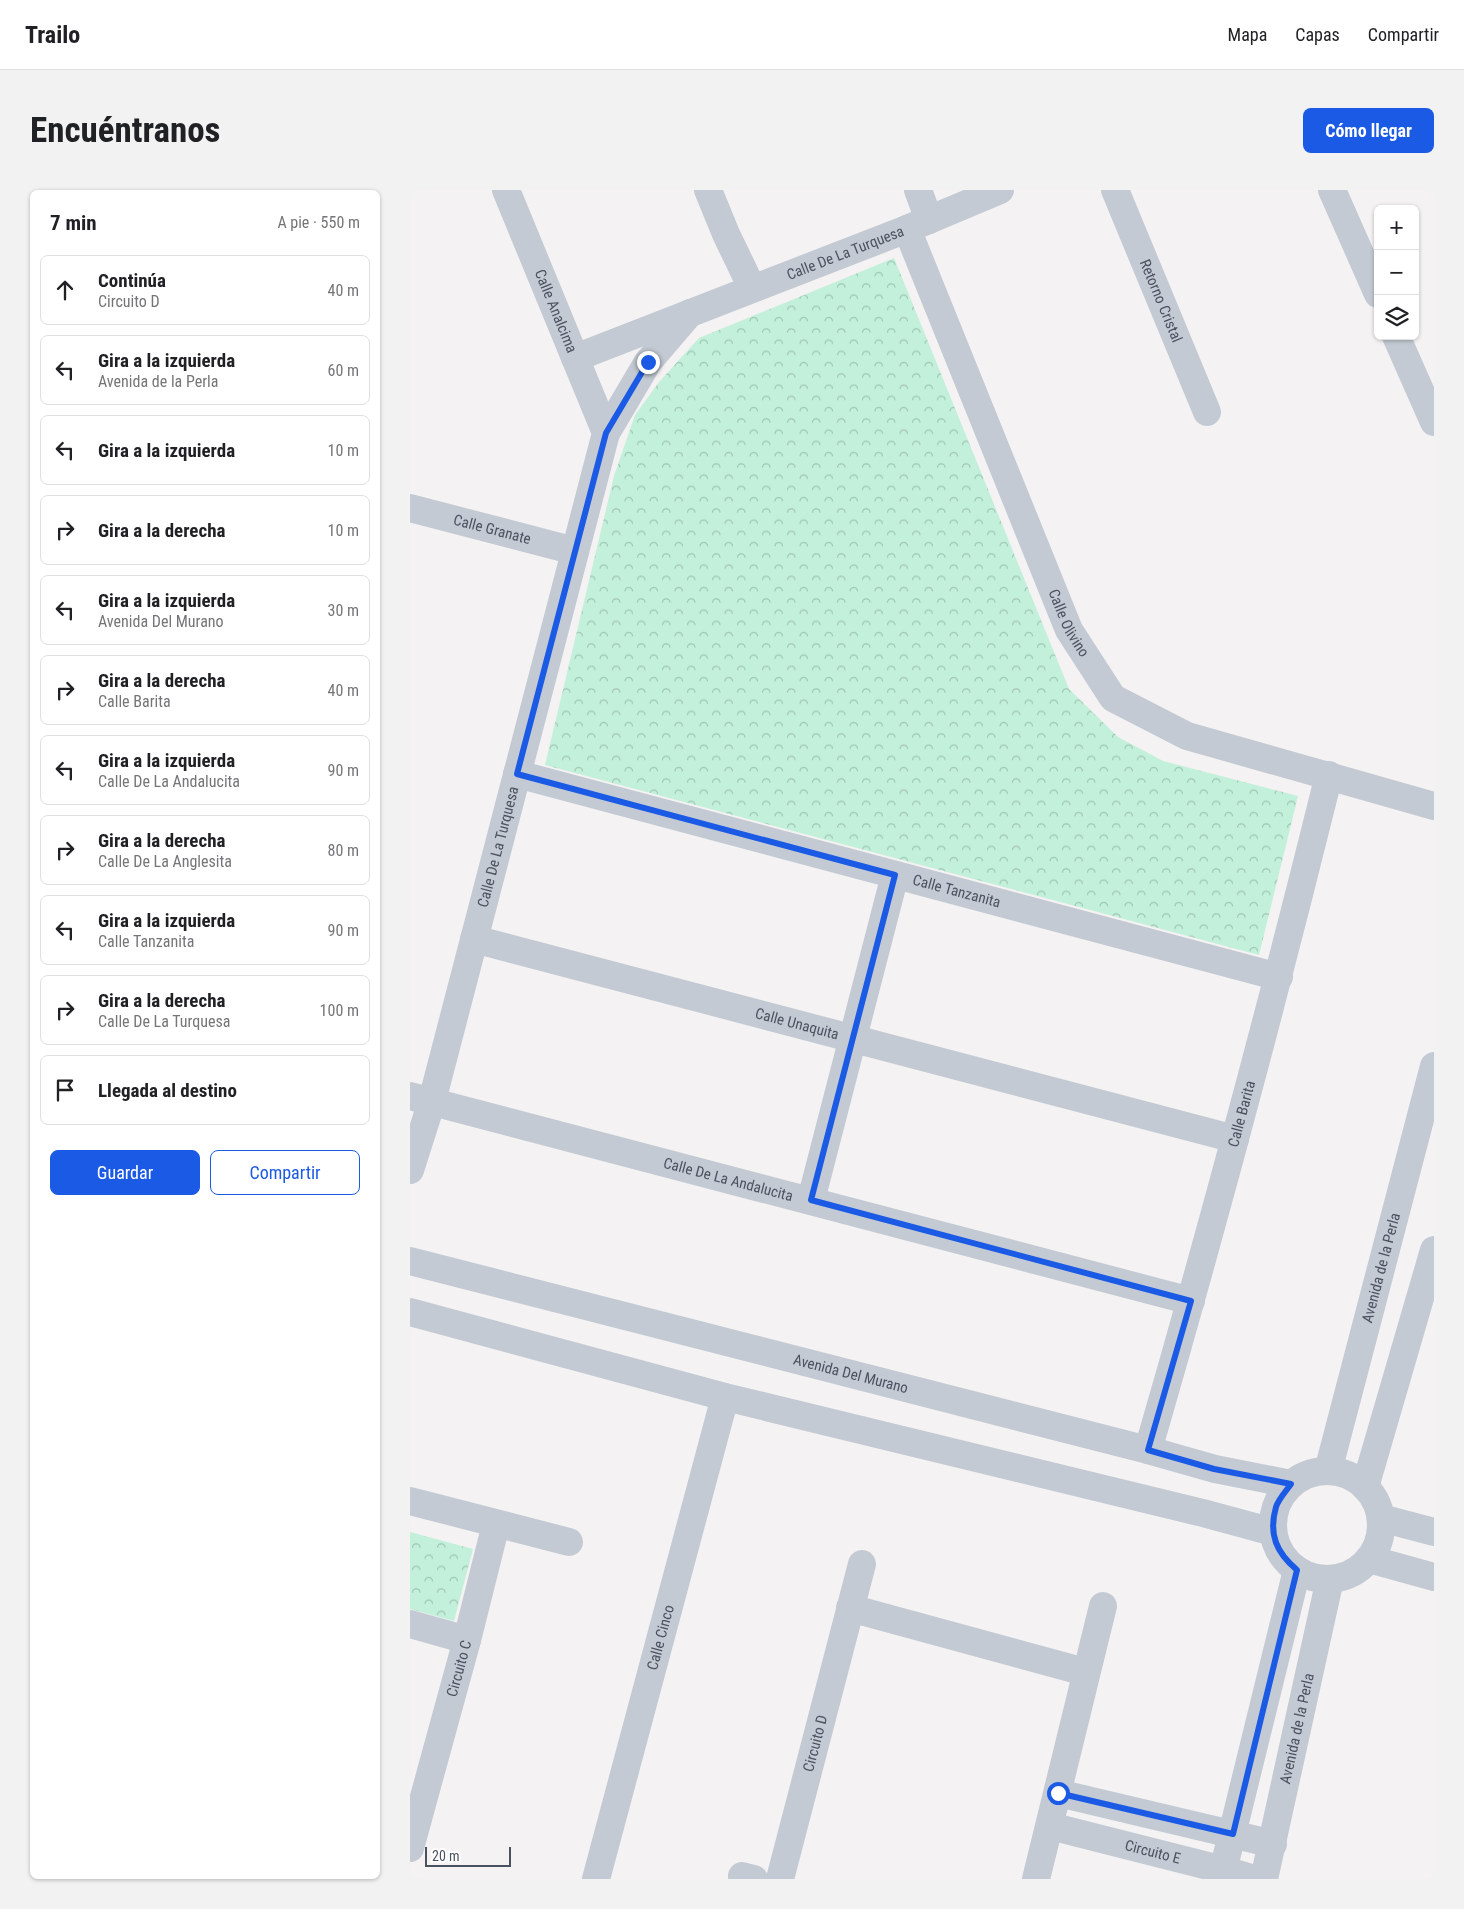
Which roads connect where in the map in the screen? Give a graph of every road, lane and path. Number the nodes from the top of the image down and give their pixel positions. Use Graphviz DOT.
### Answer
graph roads {
  1 [pos="506,190"];
  2 [pos="708,190"];
  3 [pos="918,190"];
  4 [pos="1000,190"];
  5 [pos="1114,190"];
  6 [pos="1332,190"];
  7 [pos="918,224"];
  8 [pos="1374,285"];
  9 [pos="752,288"];
  10 [pos="690,313"];
  11 [pos="1398,340"];
  12 [pos="575,358"];
  13 [pos="1207,412"];
  14 [pos="1434,422"];
  15 [pos="606,433"];
  16 [pos="410,508"];
  17 [pos="575,551"];
  18 [pos="517,774"];
  19 [pos="1330,775"];
  20 [pos="1434,806"];
  21 [pos="895,875"];
  22 [pos="474,939"];
  23 [pos="1279,977"];
  24 [pos="853,1037"];
  25 [pos="1434,1066"];
  26 [pos="421,1098"];
  27 [pos="1235,1139"];
  28 [pos="410,1170"];
  29 [pos="811,1200"];
  30 [pos="1434,1250"];
  31 [pos="410,1261"];
  32 [pos="1191,1301"];
  33 [pos="410,1312"];
  34 [pos="725,1397"];
  35 [pos="1148,1450"];
  36 [pos="1328,1471"];
  37 [pos="1291,1484"];
  38 [pos="1365,1487"];
  39 [pos="410,1501"];
  40 [pos="1381,1518"];
  41 [pos="496,1524"];
  42 [pos="1273,1532"];
  43 [pos="1434,1532"];
  44 [pos="569,1542"];
  45 [pos="1370,1559"];
  46 [pos="862,1564"];
  47 [pos="1297,1570"];
  48 [pos="1434,1577"];
  49 [pos="1330,1579"];
  50 [pos="1103,1606"];
  51 [pos="850,1608"];
  52 [pos="410,1624"];
  53 [pos="467,1640"];
  54 [pos="1086,1672"];
  55 [pos="418,1793"];
  56 [pos="1058,1793"];
  57 [pos="1050,1826"];
  58 [pos="1233,1834"];
  59 [pos="1273,1844"];
  60 [pos="410,1848"];
  61 [pos="1223,1874"];
  62 [pos="596,1879"];
  63 [pos="780,1879"];
  64 [pos="1036,1879"];
  65 [pos="1254,1879"];
  66 [pos="1264,1879"];
  1 -- 12 [label="street, Calle Analcima"];
  2 -- 9 [label="street"];
  3 -- 7 [label="street, Calle Olivino"];
  4 -- 7 [label="street, Calle De La Turquesa"];
  5 -- 13 [label="street, Retorno Cristal"];
  6 -- 8 [label="street"];
  7 -- 9 [label="street, Calle De La Turquesa"];
  7 -- 19 [label="street, Calle Olivino"];
  9 -- 10 [label="street, Calle De La Turquesa"];
  10 -- 12 [label="street, Calle De La Turquesa"];
  10 -- 15 [label="street, Calle De La Turquesa"];
  11 -- 14 [label="street"];
  12 -- 15 [label="street, Calle Analcima"];
  15 -- 17 [label="street, Calle De La Turquesa"];
  16 -- 17 [label="street, Calle Granate"];
  17 -- 18 [label="street, Calle De La Turquesa"];
  18 -- 21 [label="street, Calle Tanzanita"];
  18 -- 22 [label="street, Calle De La Turquesa"];
  19 -- 20 [label="street, Calle Olivino"];
  19 -- 23 [label="street, Calle Barita"];
  21 -- 23 [label="street, Calle Tanzanita"];
  21 -- 24 [label="street"];
  22 -- 24 [label="street, Calle Unaquita"];
  22 -- 26 [label="street, Calle De La Turquesa"];
  23 -- 27 [label="street, Calle Barita"];
  24 -- 27 [label="street, Calle Unaquita"];
  24 -- 29 [label="street"];
  25 -- 36 [label="street, Avenida de la Perla"];
  26 -- 28 [label="street, Calle De La Turquesa"];
  26 -- 29 [label="street, Calle De La Andalucita"];
  27 -- 32 [label="street, Calle Barita"];
  29 -- 32 [label="street, Calle De La Andalucita"];
  30 -- 38 [label="street"];
  31 -- 35 [label="street, Avenida Del Murano"];
  32 -- 35 [label="street, Calle Barita"];
  33 -- 34 [label="street"];
  34 -- 42 [label="street"];
  34 -- 62 [label="street, Calle Cinco"];
  35 -- 37 [label="street, Avenida Del Murano"];
  36 -- 37 [label="street"];
  36 -- 38 [label="street"];
  37 -- 42 [label="street"];
  38 -- 40 [label="street"];
  39 -- 41 [label="street"];
  40 -- 43 [label="street"];
  40 -- 45 [label="street"];
  41 -- 44 [label="street"];
  41 -- 53 [label="street, Circuito C"];
  42 -- 47 [label="street"];
  45 -- 48 [label="street"];
  45 -- 49 [label="street"];
  46 -- 51 [label="street, Circuito D"];
  47 -- 49 [label="street"];
  47 -- 58 [label="street"];
  49 -- 59 [label="street, Avenida de la Perla"];
  50 -- 54 [label="street"];
  51 -- 54 [label="street"];
  51 -- 63 [label="street, Circuito D"];
  52 -- 53 [label="street"];
  53 -- 55 [label="street, Circuito C"];
  54 -- 56 [label="street"];
  55 -- 60 [label="street, Circuito C"];
  56 -- 57 [label="street"];
  56 -- 58 [label="street"];
  57 -- 61 [label="street, Circuito E"];
  57 -- 64 [label="street"];
  58 -- 59 [label="street"];
  58 -- 61 [label="street"];
  59 -- 66 [label="street, Avenida de la Perla"];
  61 -- 65 [label="street, Circuito E"];
}
